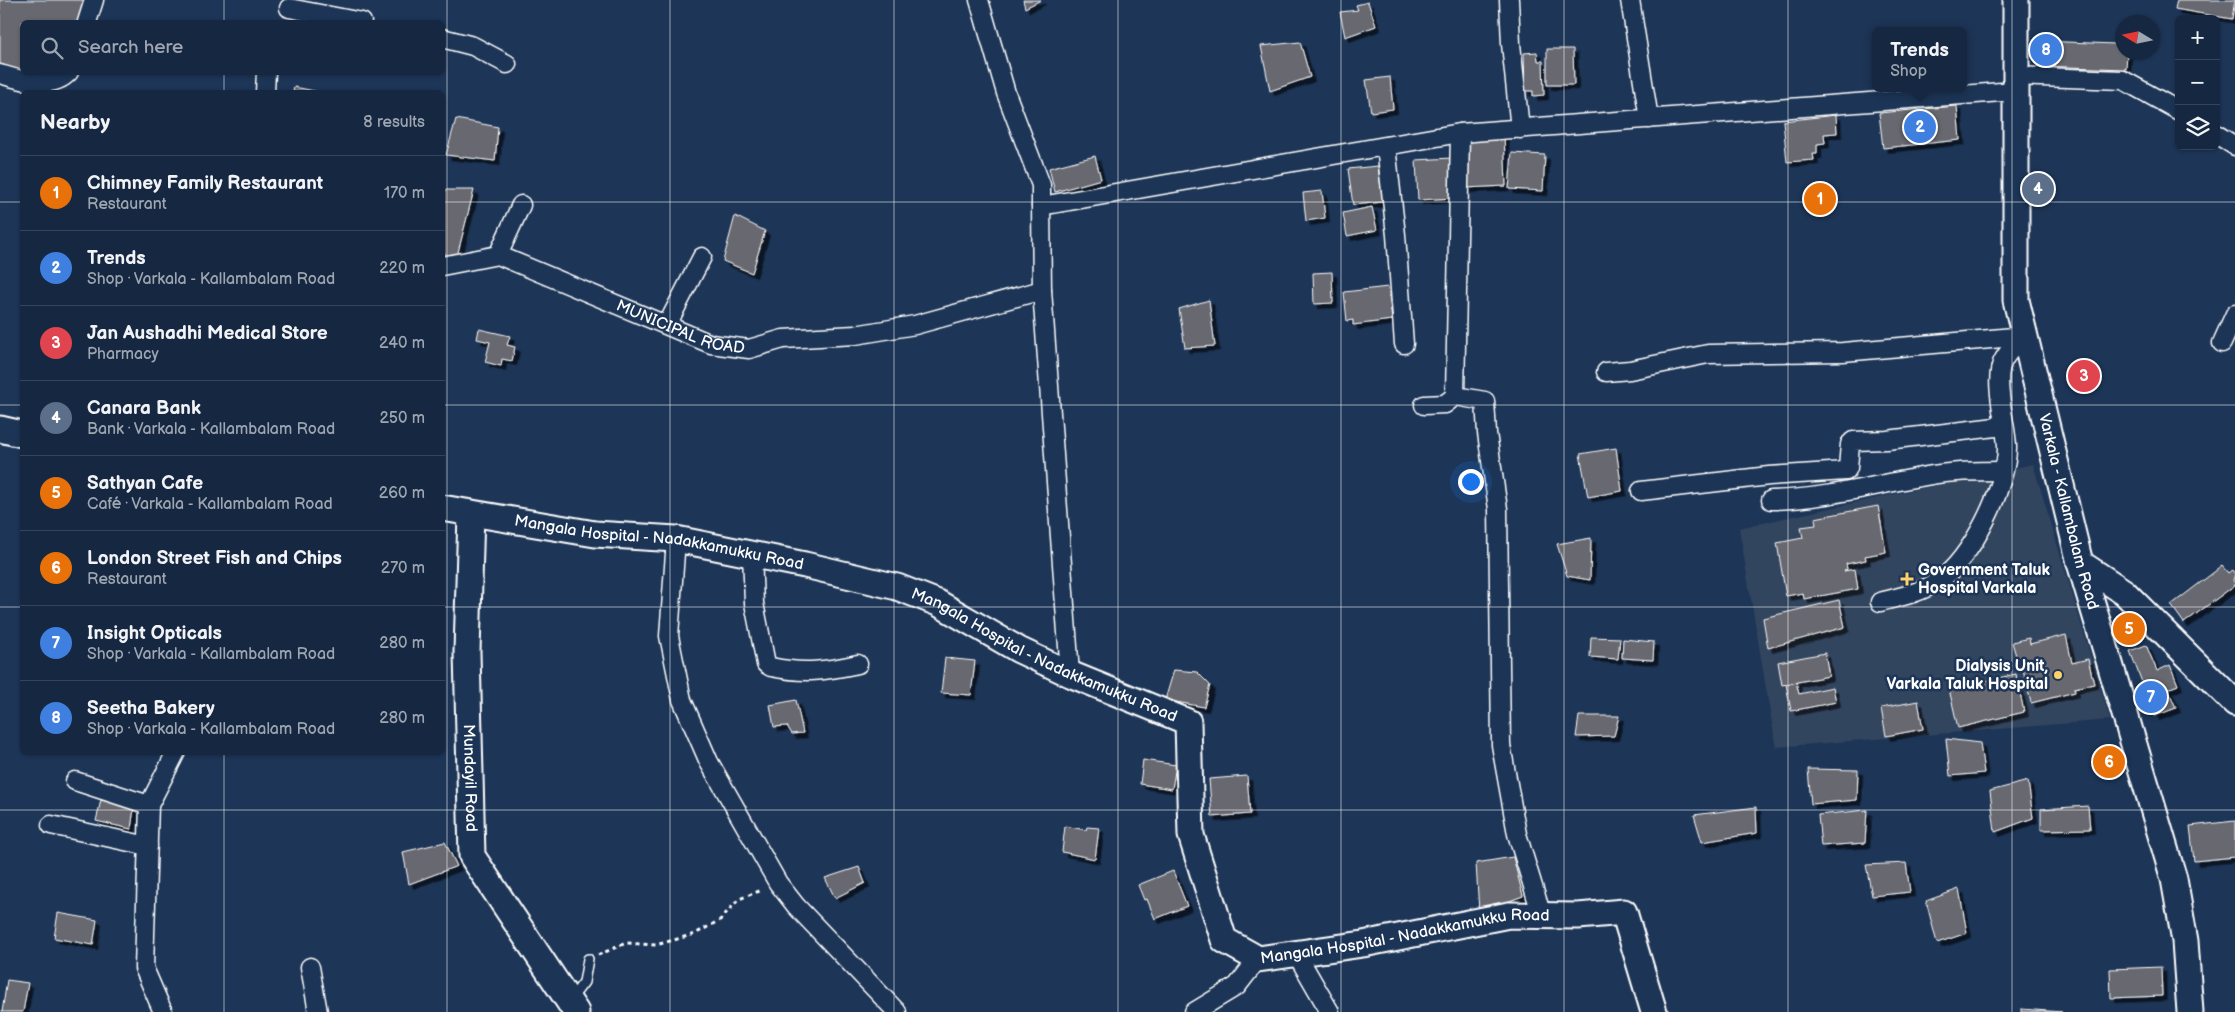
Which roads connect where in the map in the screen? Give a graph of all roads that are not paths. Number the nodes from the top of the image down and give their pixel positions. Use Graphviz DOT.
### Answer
graph roads {
  1 [pos="94,0"];
  2 [pos="979,0"];
  3 [pos="1510,0"];
  4 [pos="1630,0"];
  5 [pos="2016,0"];
  6 [pos="289,10"];
  7 [pos="88,20"];
  8 [pos="350,20"];
  9 [pos="445,39"];
  10 [pos="507,64"];
  11 [pos="0,74"];
  12 [pos="66,75"];
  13 [pos="266,75"];
  14 [pos="2015,83"];
  15 [pos="1967,88"];
  16 [pos="265,90"];
  17 [pos="1924,92"];
  18 [pos="2175,110"];
  19 [pos="1649,119"];
  20 [pos="1520,129"];
  21 [pos="1460,134"];
  22 [pos="2220,137"];
  23 [pos="1386,146"];
  24 [pos="2235,146"];
  25 [pos="521,205"];
  26 [pos="1041,206"];
  27 [pos="498,255"];
  28 [pos="702,258"];
  29 [pos="445,265"];
  30 [pos="1042,290"];
  31 [pos="2235,314"];
  32 [pos="667,325"];
  33 [pos="2024,336"];
  34 [pos="2222,343"];
  35 [pos="1404,344"];
  36 [pos="1606,372"];
  37 [pos="1455,396"];
  38 [pos="1424,406"];
  39 [pos="2004,426"];
  40 [pos="0,429"];
  41 [pos="20,434"];
  42 [pos="2003,471"];
  43 [pos="1641,491"];
  44 [pos="1771,500"];
  45 [pos="445,509"];
  46 [pos="471,513"];
  47 [pos="676,539"];
  48 [pos="752,554"];
  49 [pos="2080,563"];
  50 [pos="1880,602"];
  51 [pos="858,664"];
  52 [pos="1070,674"];
  53 [pos="2235,703"];
  54 [pos="174,755"];
  55 [pos="75,781"];
  56 [pos="149,806"];
  57 [pos="51,825"];
  58 [pos="148,846"];
  59 [pos="1542,916"];
  60 [pos="1296,953"];
  61 [pos="588,959"];
  62 [pos="1258,959"];
  63 [pos="310,967"];
  64 [pos="572,1007"];
  65 [pos="163,1012"];
  66 [pos="318,1012"];
  67 [pos="897,1012"];
  68 [pos="1194,1012"];
  69 [pos="1330,1012"];
  70 [pos="1654,1012"];
  71 [pos="2190,1012"];
  1 -- 7 [label="street"];
  2 -- 26 [label="street"];
  3 -- 20 [label="street"];
  4 -- 19 [label="street"];
  5 -- 14 [label="main road, Varkala - Kallambalam Road"];
  6 -- 8 [label="street"];
  9 -- 10 [label="street"];
  11 -- 12 [label="street"];
  13 -- 16 [label="street"];
  14 -- 15 [label="street"];
  14 -- 18 [label="street"];
  14 -- 33 [label="main road, Varkala - Kallambalam Road"];
  17 -- 19 [label="street"];
  19 -- 20 [label="street"];
  20 -- 21 [label="street"];
  21 -- 23 [label="street"];
  21 -- 37 [label="street"];
  22 -- 24 [label="street"];
  23 -- 26 [label="street"];
  23 -- 35 [label="street"];
  25 -- 27 [label="street"];
  26 -- 30 [label="street"];
  27 -- 29 [label="street"];
  27 -- 32 [label="street, MUNICIPAL ROAD"];
  28 -- 32 [label="street"];
  30 -- 32 [label="street, MUNICIPAL ROAD"];
  30 -- 52 [label="street"];
  31 -- 34 [label="street"];
  33 -- 36 [label="street"];
  33 -- 39 [label="street"];
  33 -- 49 [label="main road, Varkala - Kallambalam Road"];
  37 -- 38 [label="street"];
  37 -- 59 [label="street"];
  39 -- 42 [label="street"];
  39 -- 43 [label="street"];
  40 -- 41 [label="main road"];
  42 -- 44 [label="street"];
  42 -- 50 [label="street"];
  45 -- 46 [label="main road, Mangala Hospital - Nadakkamukku Road"];
  46 -- 47 [label="main road, Mangala Hospital - Nadakkamukku Road"];
  46 -- 64 [label="main road, Mundayil Road"];
  47 -- 48 [label="main road, Mangala Hospital - Nadakkamukku Road"];
  47 -- 67 [label="street"];
  48 -- 51 [label="street"];
  48 -- 52 [label="main road, Mangala Hospital - Nadakkamukku Road"];
  49 -- 53 [label="main road"];
  49 -- 71 [label="main road, Varkala - Kallambalam Road"];
  52 -- 62 [label="main road, Mangala Hospital - Nadakkamukku Road"];
  54 -- 56 [label="street"];
  55 -- 56 [label="street"];
  56 -- 58 [label="street"];
  57 -- 58 [label="street"];
  58 -- 65 [label="street"];
  59 -- 60 [label="main road, Mangala Hospital - Nadakkamukku Road"];
  59 -- 70 [label="main road, Mangala Hospital - Nadakkamukku Road"];
  60 -- 62 [label="main road, Mangala Hospital - Nadakkamukku Road"];
  60 -- 69 [label="street"];
  61 -- 64 [label="lane"];
  62 -- 68 [label="street"];
  63 -- 66 [label="street"];
}
